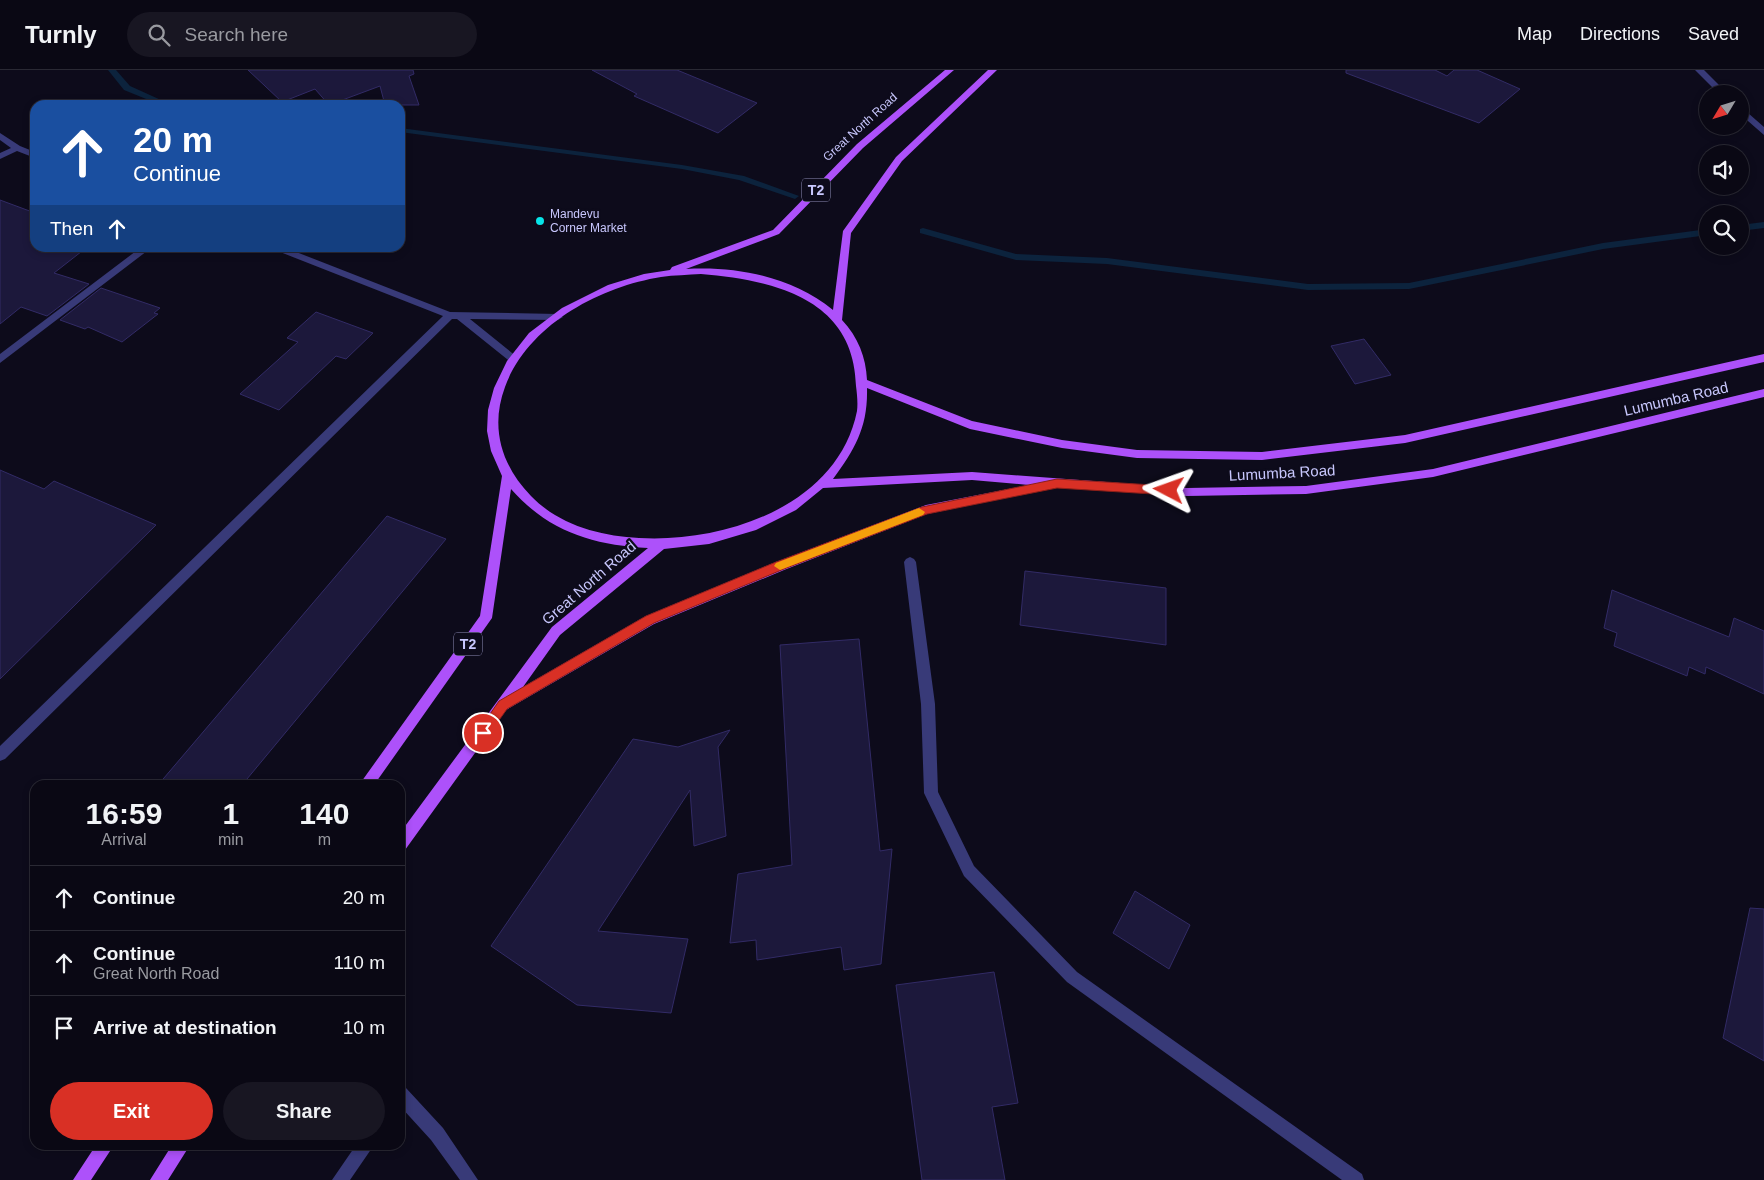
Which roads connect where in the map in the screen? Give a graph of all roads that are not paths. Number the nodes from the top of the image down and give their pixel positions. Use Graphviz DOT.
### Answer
graph roads {
  1 [pos="950,70"];
  2 [pos="994,70"];
  3 [pos="1699,70"];
  4 [pos="1715,85"];
  5 [pos="1749,118"];
  6 [pos="1764,132"];
  7 [pos="0,136"];
  8 [pos="17,148"];
  9 [pos="30,153"];
  10 [pos="0,156"];
  11 [pos="141,252"];
  12 [pos="288,252"];
  13 [pos="661,274"];
  14 [pos="455,315"];
  15 [pos="558,316"];
  16 [pos="837,320"];
  17 [pos="1764,358"];
  18 [pos="0,359"];
  19 [pos="513,360"];
  20 [pos="865,383"];
  21 [pos="1764,393"];
  22 [pos="507,477"];
  23 [pos="822,484"];
  24 [pos="1057,484"];
  25 [pos="662,544"];
  26 [pos="910,562"];
  27 [pos="503,705"];
  28 [pos="0,755"];
  29 [pos="370,780"];
  30 [pos="405,838"];
  31 [pos="405,1101"];
  32 [pos="102,1150"];
  33 [pos="179,1150"];
  34 [pos="362,1150"];
  35 [pos="81,1180"];
  36 [pos="158,1180"];
  37 [pos="340,1180"];
  38 [pos="470,1180"];
  39 [pos="1356,1180"];
  1 -- 13 [label="main road, Great North Road / T2"];
  2 -- 16 [label="main road"];
  3 -- 4 [label="street"];
  5 -- 6 [label="street"];
  7 -- 8 [label="street"];
  8 -- 9 [label="street"];
  8 -- 10 [label="street"];
  11 -- 18 [label="street"];
  12 -- 14 [label="street"];
  13 -- 15 [label="main road"];
  13 -- 16 [label="main road"];
  14 -- 15 [label="street"];
  14 -- 19 [label="street"];
  14 -- 28 [label="street"];
  15 -- 19 [label="main road"];
  16 -- 20 [label="main road"];
  17 -- 20 [label="main road, Lumumba Road"];
  19 -- 22 [label="main road"];
  20 -- 23 [label="main road"];
  21 -- 24 [label="main road, Lumumba Road"];
  22 -- 25 [label="main road"];
  22 -- 29 [label="main road, T2"];
  23 -- 24 [label="main road, Lumumba Road"];
  23 -- 25 [label="main road"];
  24 -- 27 [label="main road"];
  25 -- 27 [label="main road, Great North Road"];
  26 -- 39 [label="street"];
  27 -- 30 [label="main road, Great North Road"];
  31 -- 38 [label="street"];
  32 -- 35 [label="main road"];
  33 -- 36 [label="main road"];
  34 -- 37 [label="street"];
}
